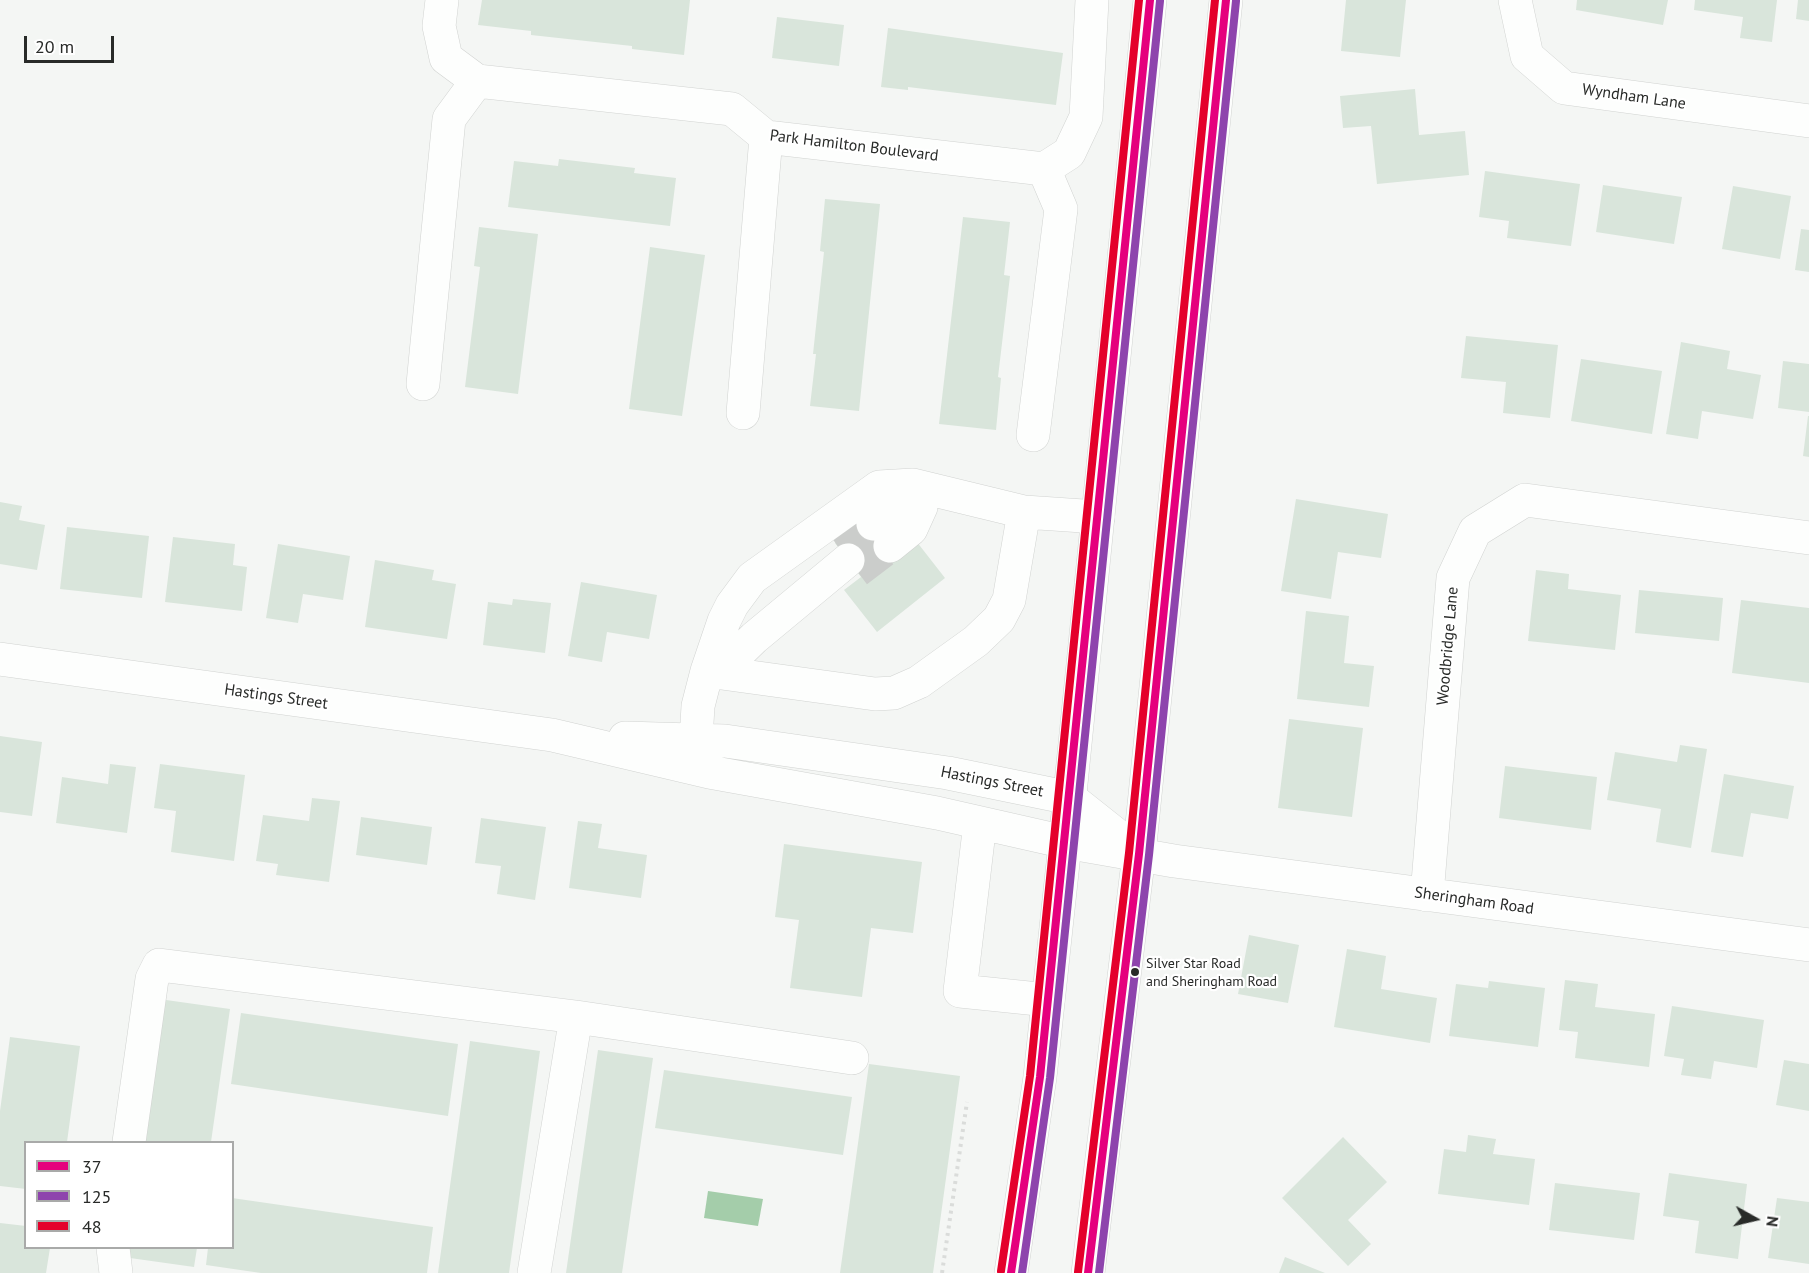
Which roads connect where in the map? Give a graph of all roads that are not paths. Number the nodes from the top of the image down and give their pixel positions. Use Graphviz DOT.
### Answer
graph roads {
  1 [pos="442,0"];
  2 [pos="1092,0"];
  3 [pos="1150,0"];
  4 [pos="1226,0"];
  5 [pos="1515,0"];
  6 [pos="477,81"];
  7 [pos="1809,121"];
  8 [pos="766,137"];
  9 [pos="1044,169"];
  10 [pos="423,384"];
  11 [pos="743,413"];
  12 [pos="1033,435"];
  13 [pos="933,500"];
  14 [pos="1024,512"];
  15 [pos="1098,517"];
  16 [pos="882,535"];
  17 [pos="1809,538"];
  18 [pos="848,560"];
  19 [pos="0,659"];
  20 [pos="712,672"];
  21 [pos="552,735"];
  22 [pos="696,740"];
  23 [pos="1070,798"];
  24 [pos="980,823"];
  25 [pos="1065,842"];
  26 [pos="1139,854"];
  27 [pos="1427,896"];
  28 [pos="1809,945"];
  29 [pos="1048,1000"];
  30 [pos="576,1017"];
  31 [pos="852,1058"];
  32 [pos="129,1141"];
  33 [pos="113,1249"];
  34 [pos="116,1273"];
  35 [pos="534,1273"];
  36 [pos="1011,1273"];
  37 [pos="1088,1273"];
  1 -- 6 [label="street"];
  2 -- 9 [label="street"];
  3 -- 15 [label="street"];
  4 -- 26 [label="street"];
  5 -- 7 [label="street, Wyndham Lane"];
  6 -- 8 [label="street, Park Hamilton Boulevard"];
  6 -- 10 [label="street"];
  8 -- 9 [label="street, Park Hamilton Boulevard"];
  8 -- 11 [label="street"];
  9 -- 12 [label="street"];
  13 -- 14 [label="street"];
  13 -- 16 [label="street"];
  13 -- 20 [label="street"];
  14 -- 15 [label="street"];
  14 -- 20 [label="street"];
  15 -- 23 [label="street"];
  17 -- 27 [label="street, Woodbridge Lane"];
  18 -- 20 [label="street"];
  19 -- 21 [label="street, Hastings Street"];
  20 -- 22 [label="street"];
  21 -- 22 [label="street, Hastings Street"];
  21 -- 24 [label="street, Hastings Street"];
  22 -- 23 [label="street, Hastings Street"];
  23 -- 25 [label="street"];
  23 -- 26 [label="street, Hastings Street"];
  24 -- 25 [label="street, Hastings Street"];
  24 -- 29 [label="street"];
  25 -- 26 [label="street, Hastings Street"];
  25 -- 29 [label="street"];
  26 -- 27 [label="street, Sheringham Road"];
  26 -- 37 [label="street"];
  27 -- 28 [label="street, Sheringham Road"];
  29 -- 36 [label="street"];
  30 -- 31 [label="street"];
  30 -- 32 [label="street"];
  30 -- 35 [label="street"];
  33 -- 34 [label="street"];
}
